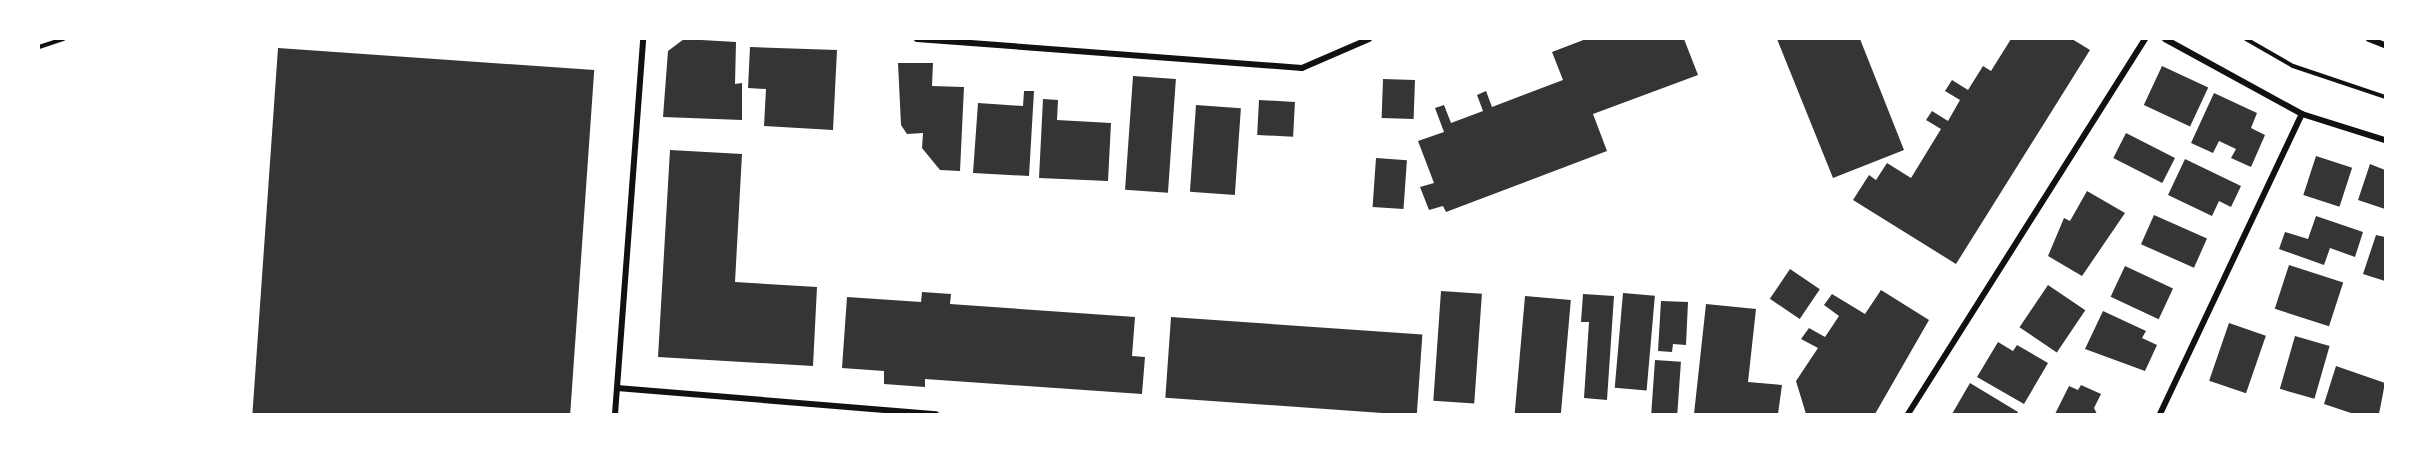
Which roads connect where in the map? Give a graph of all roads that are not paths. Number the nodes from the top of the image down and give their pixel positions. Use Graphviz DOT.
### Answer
graph roads {
  1 [pos="643,39"];
  2 [pos="917,39"];
  3 [pos="1369,39"];
  4 [pos="2145,39"];
  5 [pos="2165,39"];
  6 [pos="2369,39"];
  7 [pos="2385,45"];
  8 [pos="2302,114"];
  9 [pos="2385,140"];
  10 [pos="618,388"];
  11 [pos="615,414"];
  12 [pos="936,414"];
  13 [pos="1908,414"];
  14 [pos="2160,414"];
  1 -- 10 [label="street"];
  2 -- 3 [label="street"];
  4 -- 13 [label="street"];
  5 -- 8 [label="street"];
  6 -- 7 [label="street"];
  8 -- 9 [label="street"];
  8 -- 14 [label="street"];
  10 -- 11 [label="street"];
  10 -- 12 [label="street"];
}
